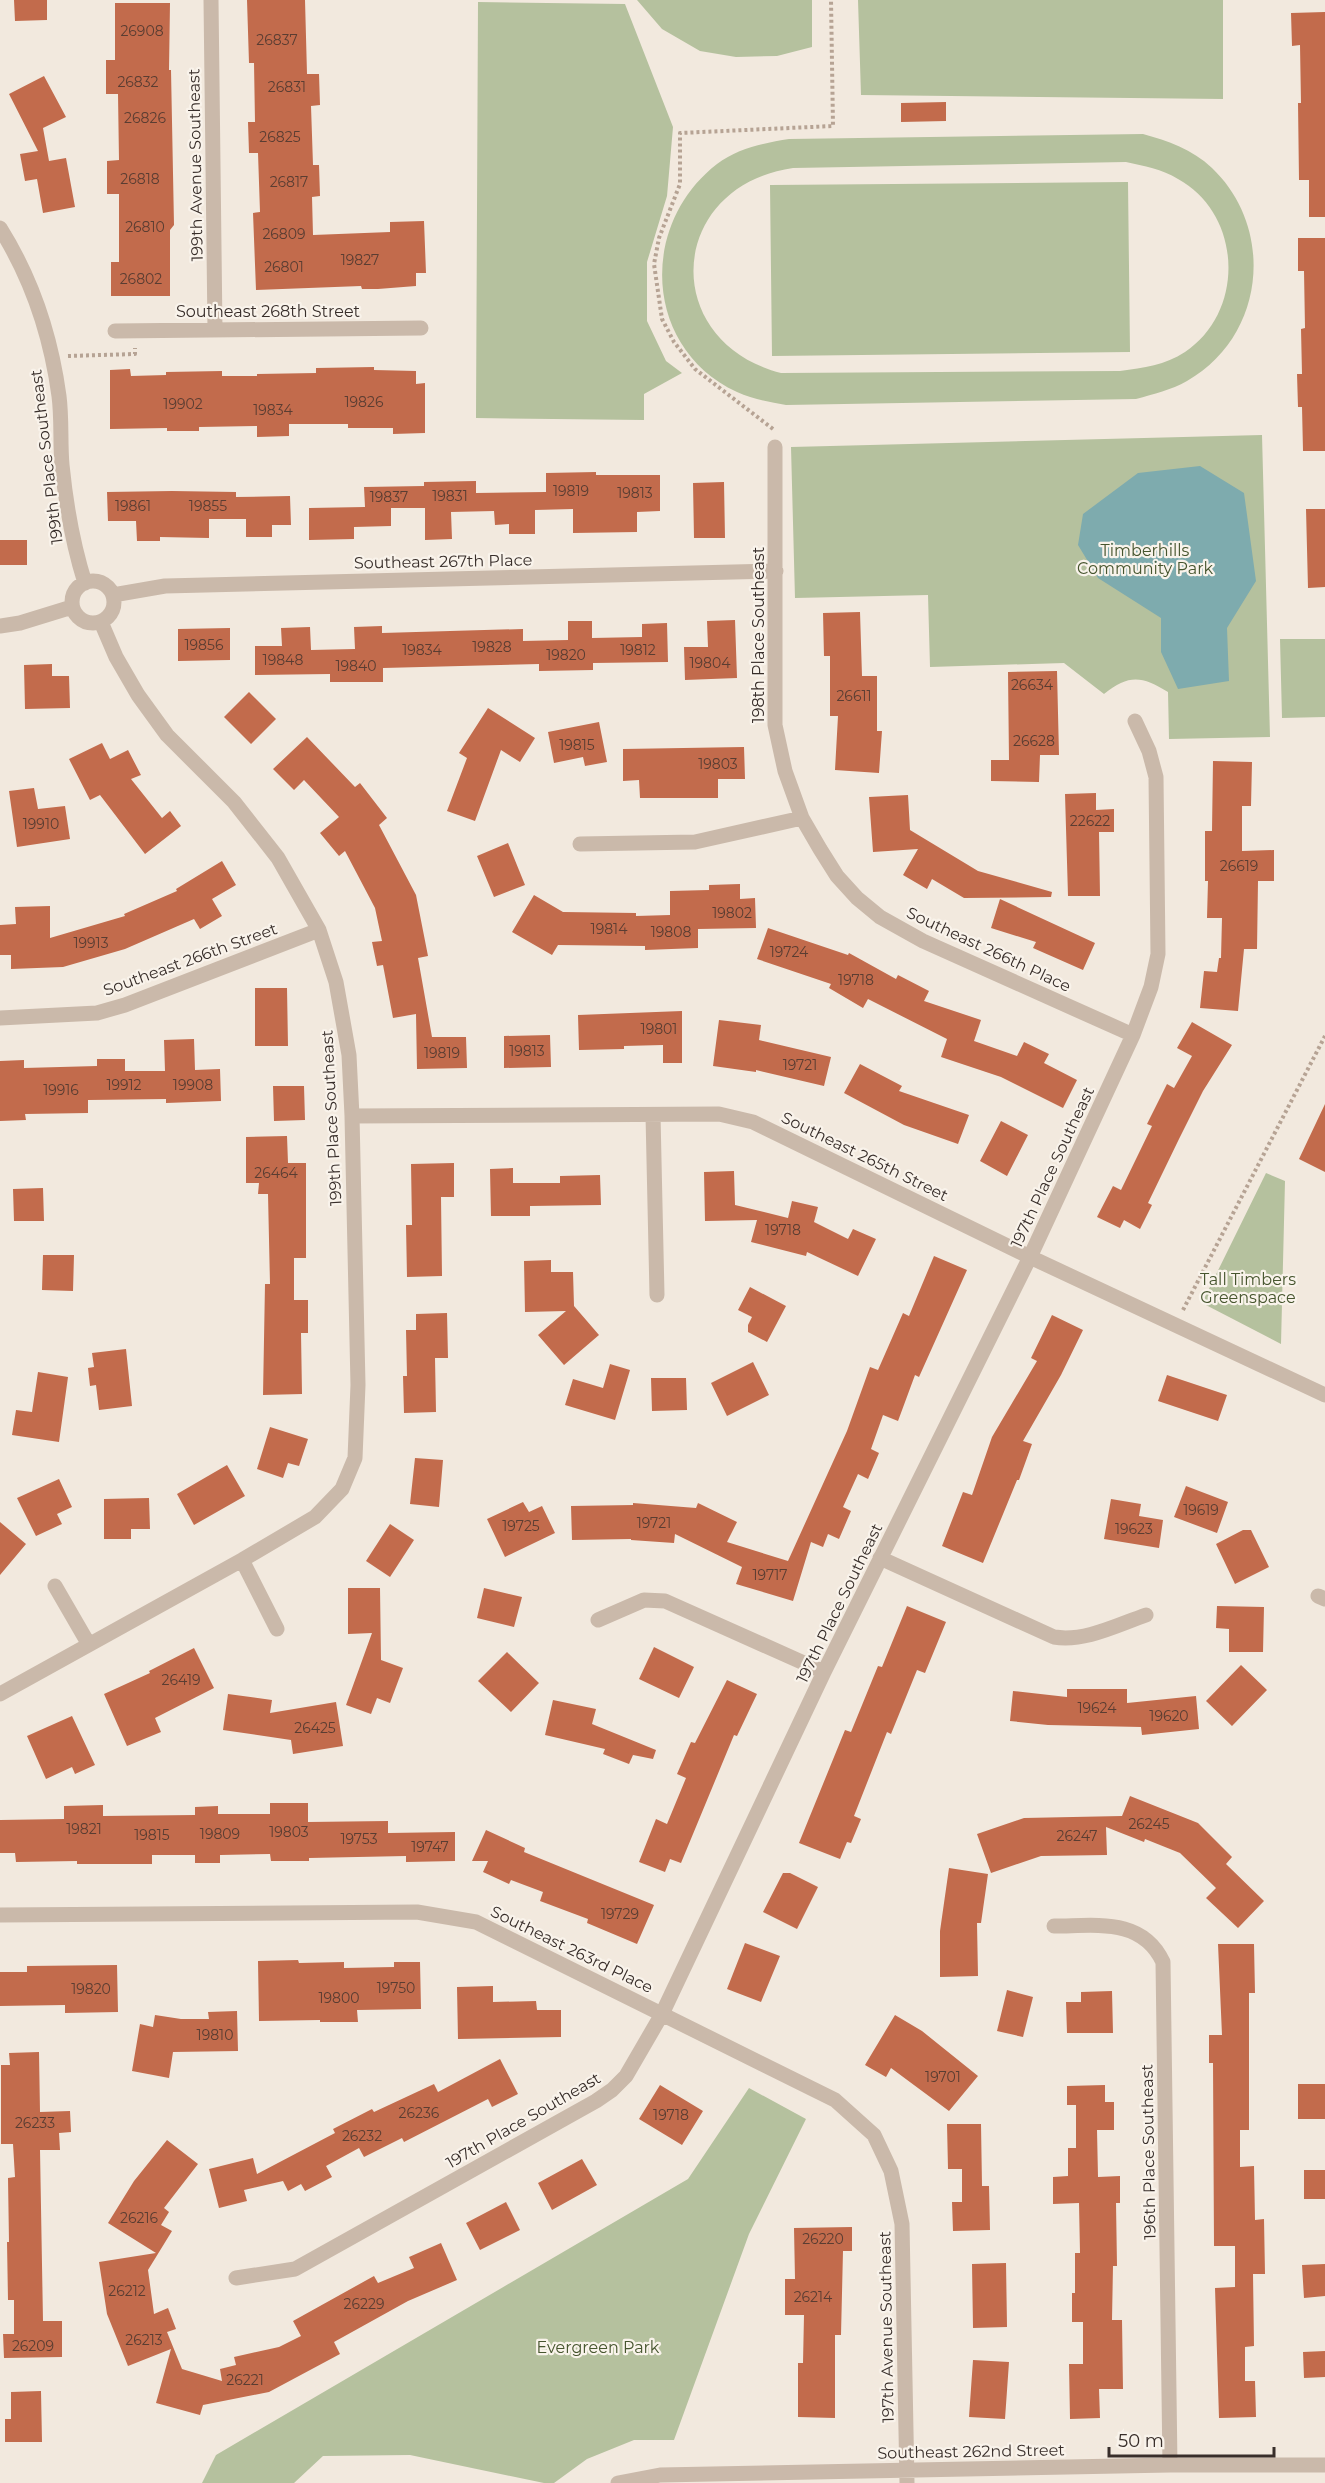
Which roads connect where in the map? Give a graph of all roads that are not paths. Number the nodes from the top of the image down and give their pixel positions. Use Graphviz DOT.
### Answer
graph roads {
  1 [pos="212,0"];
  2 [pos="0,228"];
  3 [pos="422,328"];
  4 [pos="215,330"];
  5 [pos="115,331"];
  6 [pos="775,447"];
  7 [pos="776,571"];
  8 [pos="85,583"];
  9 [pos="113,595"];
  10 [pos="72,607"];
  11 [pos="101,622"];
  12 [pos="0,626"];
  13 [pos="1135,721"];
  14 [pos="802,818"];
  15 [pos="580,844"];
  16 [pos="319,930"];
  17 [pos="0,1018"];
  18 [pos="1133,1035"];
  19 [pos="653,1115"];
  20 [pos="352,1116"];
  21 [pos="1030,1257"];
  22 [pos="657,1295"];
  23 [pos="1325,1395"];
  24 [pos="880,1558"];
  25 [pos="242,1560"];
  26 [pos="55,1586"];
  27 [pos="1146,1615"];
  28 [pos="598,1620"];
  29 [pos="277,1629"];
  30 [pos="88,1643"];
  31 [pos="824,1672"];
  32 [pos="0,1694"];
  33 [pos="0,1915"];
  34 [pos="1054,1926"];
  35 [pos="662,2014"];
  36 [pos="891,2171"];
  37 [pos="236,2278"];
  38 [pos="1170,2465"];
  39 [pos="1325,2465"];
  40 [pos="907,2476"];
  41 [pos="618,2483"];
  1 -- 4 [label="street, 199th Avenue Southeast"];
  2 -- 8 [label="street, 199th Place Southeast"];
  3 -- 4 [label="street, Southeast 268th Street"];
  4 -- 5 [label="street, Southeast 268th Street"];
  6 -- 7 [label="street, 198th Place Southeast"];
  7 -- 9 [label="street, Southeast 267th Place"];
  7 -- 14 [label="street, 198th Place Southeast"];
  8 -- 9 [label="street"];
  8 -- 10 [label="street"];
  9 -- 11 [label="street"];
  10 -- 11 [label="street"];
  10 -- 12 [label="street"];
  11 -- 16 [label="street, 199th Place Southeast"];
  13 -- 18 [label="street, 197th Place Southeast"];
  14 -- 15 [label="street"];
  14 -- 18 [label="street, Southeast 266th Place"];
  16 -- 17 [label="street, Southeast 266th Street"];
  16 -- 20 [label="street, 199th Place Southeast"];
  18 -- 21 [label="street, 197th Place Southeast"];
  19 -- 20 [label="street, Southeast 265th Street"];
  19 -- 21 [label="street, Southeast 265th Street"];
  19 -- 22 [label="street"];
  20 -- 25 [label="street, 199th Place Southeast"];
  21 -- 23 [label="street, Southeast 265th Street"];
  21 -- 24 [label="street, 197th Place Southeast"];
  24 -- 27 [label="street"];
  24 -- 31 [label="street, 197th Place Southeast"];
  25 -- 29 [label="street"];
  25 -- 30 [label="street, 199th Place Southeast"];
  26 -- 30 [label="street"];
  28 -- 31 [label="street"];
  30 -- 32 [label="street, 199th Place Southeast"];
  31 -- 35 [label="street, 197th Place Southeast"];
  33 -- 35 [label="street, Southeast 263rd Place"];
  34 -- 38 [label="street, 196th Place Southeast"];
  35 -- 36 [label="street, Southeast 263rd Place"];
  35 -- 37 [label="street, 197th Place Southeast"];
  36 -- 40 [label="street, 197th Avenue Southeast"];
  38 -- 39 [label="street, Southeast 262nd Street"];
  38 -- 40 [label="street, Southeast 262nd Street"];
  40 -- 41 [label="street, Southeast 262nd Street"];
}
